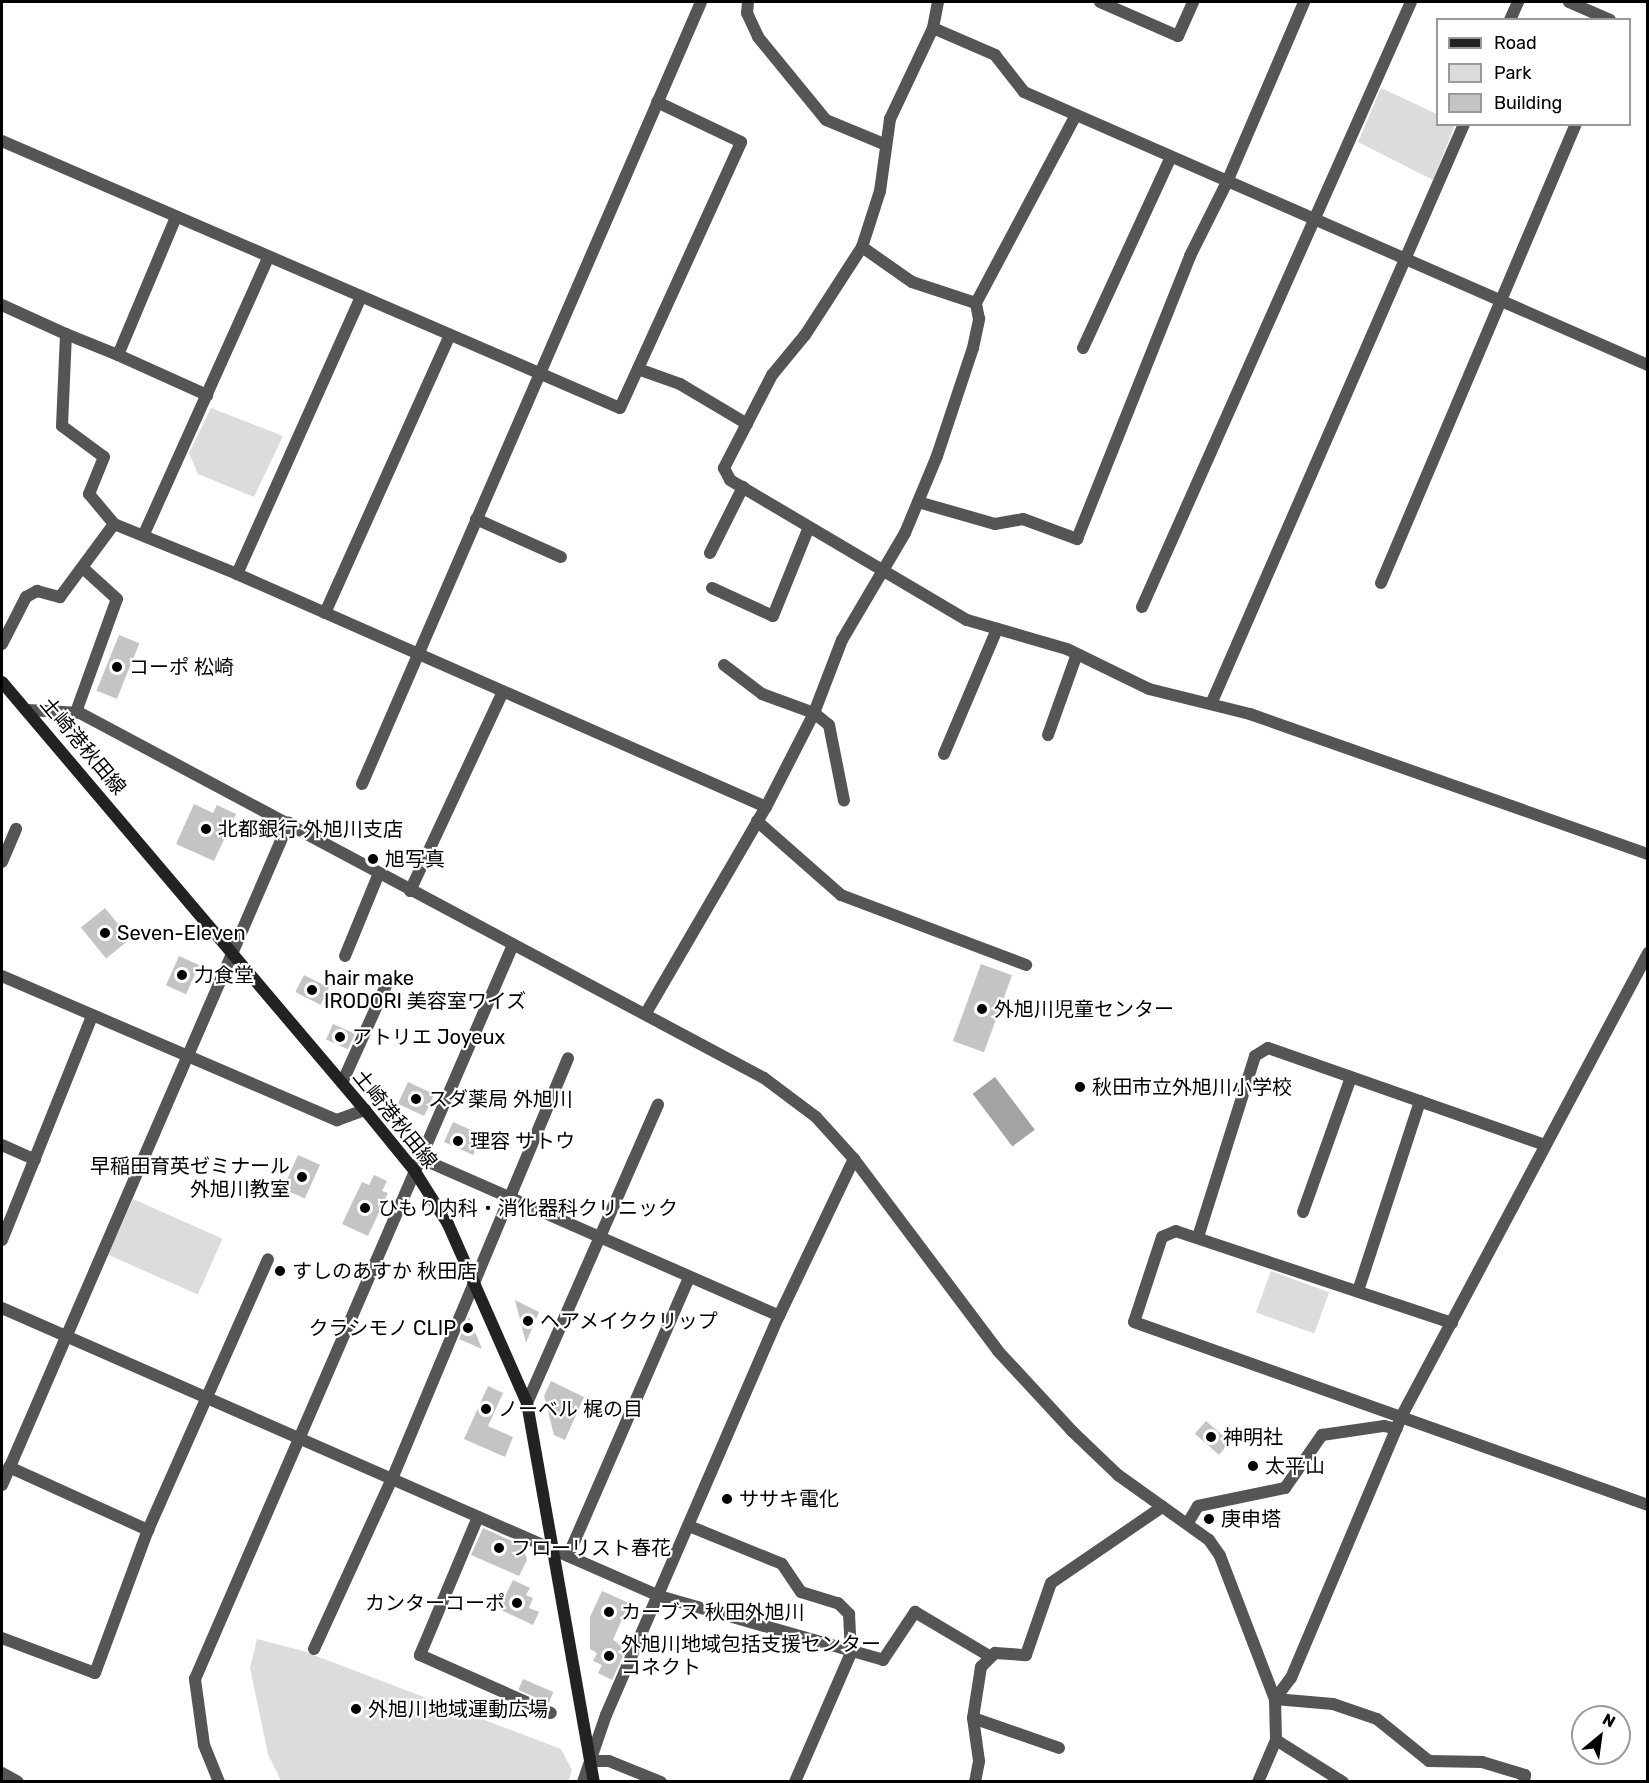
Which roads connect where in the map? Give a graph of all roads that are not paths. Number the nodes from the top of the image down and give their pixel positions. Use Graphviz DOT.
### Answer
graph roads {
  1 [pos="701,2"];
  2 [pos="748,2"];
  3 [pos="938,2"];
  4 [pos="1100,2"];
  5 [pos="1193,2"];
  6 [pos="1304,2"];
  7 [pos="1411,2"];
  8 [pos="1518,2"];
  9 [pos="1569,2"];
  10 [pos="1511,18"];
  11 [pos="1605,18"];
  12 [pos="933,28"];
  13 [pos="657,102"];
  14 [pos="1076,115"];
  15 [pos="1463,126"];
  16 [pos="1575,126"];
  17 [pos="2,141"];
  18 [pos="884,144"];
  19 [pos="1171,157"];
  20 [pos="1227,182"];
  21 [pos="176,217"];
  22 [pos="1316,219"];
  23 [pos="862,247"];
  24 [pos="268,258"];
  25 [pos="1405,258"];
  26 [pos="360,298"];
  27 [pos="1501,300"];
  28 [pos="976,303"];
  29 [pos="2,305"];
  30 [pos="66,334"];
  31 [pos="449,337"];
  32 [pos="1083,348"];
  33 [pos="118,355"];
  34 [pos="1647,365"];
  35 [pos="638,369"];
  36 [pos="538,375"];
  37 [pos="207,394"];
  38 [pos="747,424"];
  39 [pos="743,487"];
  40 [pos="918,502"];
  41 [pos="476,519"];
  42 [pos="114,524"];
  43 [pos="809,527"];
  44 [pos="144,534"];
  45 [pos="710,553"];
  46 [pos="561,557"];
  47 [pos="84,569"];
  48 [pos="882,573"];
  49 [pos="237,574"];
  50 [pos="1381,583"];
  51 [pos="712,588"];
  52 [pos="1142,607"];
  53 [pos="325,613"];
  54 [pos="997,629"];
  55 [pos="2,644"];
  56 [pos="417,654"];
  57 [pos="1077,654"];
  58 [pos="724,665"];
  59 [pos="2,682"];
  60 [pos="503,692"];
  61 [pos="1211,704"];
  62 [pos="28,710"];
  63 [pos="76,712"];
  64 [pos="814,713"];
  65 [pos="1048,735"];
  66 [pos="944,754"];
  67 [pos="362,784"];
  68 [pos="844,801"];
  69 [pos="766,807"];
  70 [pos="757,821"];
  71 [pos="289,822"];
  72 [pos="16,829"];
  73 [pos="1647,854"];
  74 [pos="2,862"];
  75 [pos="379,873"];
  76 [pos="411,891"];
  77 [pos="513,945"];
  78 [pos="229,953"];
  79 [pos="1647,953"];
  80 [pos="345,957"];
  81 [pos="1026,965"];
  82 [pos="2,976"];
  83 [pos="389,980"];
  84 [pos="646,1013"];
  85 [pos="92,1016"];
  86 [pos="185,1057"];
  87 [pos="568,1058"];
  88 [pos="1351,1077"];
  89 [pos="342,1083"];
  90 [pos="1420,1101"];
  91 [pos="658,1104"];
  92 [pos="365,1110"];
  93 [pos="2,1145"];
  94 [pos="1545,1145"];
  95 [pos="422,1159"];
  96 [pos="854,1159"];
  97 [pos="35,1160"];
  98 [pos="414,1170"];
  99 [pos="508,1198"];
  100 [pos="1304,1212"];
  101 [pos="1198,1237"];
  102 [pos="2,1240"];
  103 [pos="600,1241"];
  104 [pos="268,1259"];
  105 [pos="475,1277"];
  106 [pos="690,1278"];
  107 [pos="1358,1291"];
  108 [pos="2,1308"];
  109 [pos="779,1316"];
  110 [pos="1452,1323"];
  111 [pos="66,1336"];
  112 [pos="208,1398"];
  113 [pos="527,1403"];
  114 [pos="1399,1423"];
  115 [pos="301,1439"];
  116 [pos="9,1467"];
  117 [pos="392,1479"];
  118 [pos="2,1485"];
  119 [pos="1647,1505"];
  120 [pos="1162,1507"];
  121 [pos="478,1517"];
  122 [pos="1189,1521"];
  123 [pos="689,1526"];
  124 [pos="148,1530"];
  125 [pos="551,1548"];
  126 [pos="568,1556"];
  127 [pos="659,1596"];
  128 [pos="2,1638"];
  129 [pos="314,1649"];
  130 [pos="851,1653"];
  131 [pos="991,1657"];
  132 [pos="1275,1699"];
  133 [pos="551,1713"];
  134 [pos="974,1718"];
  135 [pos="1276,1740"];
  136 [pos="1059,1748"];
  137 [pos="591,1761"];
  138 [pos="2,1773"];
  139 [pos="18,1782"];
  140 [pos="219,1782"];
  141 [pos="582,1782"];
  142 [pos="594,1782"];
  143 [pos="661,1782"];
  144 [pos="795,1782"];
  145 [pos="975,1782"];
  146 [pos="1258,1782"];
  147 [pos="1343,1782"];
  148 [pos="1524,1782"];
  1 -- 13 [label="street"];
  2 -- 18 [label="street"];
  3 -- 12 [label="street"];
  4 -- 5 [label="street"];
  6 -- 20 [label="street"];
  7 -- 22 [label="street"];
  8 -- 10 [label="street"];
  9 -- 11 [label="street"];
  12 -- 14 [label="street"];
  12 -- 18 [label="street"];
  13 -- 35 [label="street"];
  13 -- 36 [label="street"];
  14 -- 19 [label="street"];
  14 -- 28 [label="street"];
  15 -- 25 [label="street"];
  16 -- 27 [label="street"];
  17 -- 21 [label="street"];
  18 -- 23 [label="street"];
  19 -- 20 [label="street"];
  19 -- 32 [label="street"];
  20 -- 22 [label="street"];
  20 -- 40 [label="street"];
  21 -- 24 [label="street"];
  21 -- 33 [label="street"];
  22 -- 25 [label="street"];
  22 -- 52 [label="street"];
  23 -- 28 [label="street"];
  23 -- 38 [label="street"];
  24 -- 26 [label="street"];
  24 -- 37 [label="street"];
  25 -- 27 [label="street"];
  25 -- 61 [label="street"];
  26 -- 31 [label="street"];
  26 -- 49 [label="street"];
  27 -- 34 [label="street"];
  27 -- 50 [label="street"];
  28 -- 40 [label="street"];
  29 -- 30 [label="street"];
  30 -- 33 [label="street"];
  30 -- 42 [label="street"];
  31 -- 36 [label="street"];
  31 -- 53 [label="street"];
  33 -- 37 [label="street"];
  35 -- 36 [label="street"];
  35 -- 38 [label="street"];
  36 -- 41 [label="street"];
  37 -- 44 [label="street"];
  38 -- 39 [label="street"];
  39 -- 43 [label="street"];
  39 -- 45 [label="street"];
  40 -- 48 [label="street"];
  41 -- 46 [label="street"];
  41 -- 56 [label="street"];
  42 -- 44 [label="street"];
  42 -- 47 [label="street"];
  43 -- 48 [label="street"];
  43 -- 51 [label="street"];
  44 -- 49 [label="street"];
  47 -- 55 [label="street"];
  47 -- 63 [label="street"];
  48 -- 54 [label="street"];
  48 -- 64 [label="street"];
  49 -- 53 [label="street"];
  53 -- 56 [label="street"];
  54 -- 57 [label="street"];
  54 -- 66 [label="street"];
  56 -- 60 [label="street"];
  56 -- 67 [label="street"];
  57 -- 61 [label="street"];
  57 -- 65 [label="street"];
  58 -- 64 [label="street"];
  59 -- 62 [label="main road, 土崎港秋田線"];
  60 -- 69 [label="street"];
  60 -- 76 [label="street"];
  61 -- 73 [label="street"];
  62 -- 63 [label="street"];
  62 -- 78 [label="main road, 土崎港秋田線"];
  63 -- 71 [label="street"];
  64 -- 68 [label="street"];
  64 -- 69 [label="street"];
  69 -- 70 [label="street"];
  70 -- 81 [label="street"];
  70 -- 84 [label="street"];
  71 -- 75 [label="street"];
  71 -- 78 [label="street"];
  72 -- 74 [label="street"];
  75 -- 76 [label="street"];
  75 -- 80 [label="street"];
  76 -- 77 [label="street"];
  77 -- 84 [label="street"];
  77 -- 95 [label="street"];
  78 -- 86 [label="street"];
  78 -- 89 [label="main road, 土崎港秋田線"];
  79 -- 94 [label="street"];
  82 -- 85 [label="street"];
  83 -- 89 [label="street"];
  84 -- 96 [label="street"];
  85 -- 86 [label="street"];
  85 -- 97 [label="street"];
  86 -- 92 [label="street"];
  86 -- 111 [label="street"];
  87 -- 99 [label="street"];
  88 -- 90 [label="street"];
  88 -- 100 [label="street"];
  88 -- 101 [label="street"];
  89 -- 92 [label="main road, 土崎港秋田線"];
  90 -- 94 [label="street"];
  90 -- 107 [label="street"];
  91 -- 103 [label="street"];
  92 -- 98 [label="main road, 土崎港秋田線"];
  93 -- 97 [label="street"];
  94 -- 110 [label="street"];
  95 -- 98 [label="street"];
  95 -- 99 [label="street"];
  96 -- 109 [label="street"];
  96 -- 120 [label="street"];
  97 -- 102 [label="street"];
  98 -- 105 [label="main road, 土崎港秋田線"];
  98 -- 115 [label="street"];
  99 -- 103 [label="street"];
  99 -- 105 [label="street"];
  101 -- 107 [label="street"];
  101 -- 114 [label="street"];
  103 -- 106 [label="street"];
  103 -- 113 [label="street"];
  104 -- 112 [label="street"];
  105 -- 113 [label="main road, 土崎港秋田線"];
  105 -- 117 [label="street"];
  106 -- 109 [label="street"];
  106 -- 126 [label="street"];
  107 -- 110 [label="street"];
  108 -- 111 [label="street"];
  109 -- 123 [label="street"];
  110 -- 114 [label="street"];
  111 -- 112 [label="street"];
  111 -- 116 [label="street"];
  112 -- 115 [label="street"];
  112 -- 124 [label="street"];
  113 -- 125 [label="main road, 土崎港秋田線"];
  114 -- 119 [label="street"];
  114 -- 122 [label="street"];
  114 -- 132 [label="street"];
  115 -- 117 [label="street"];
  115 -- 140 [label="street"];
  116 -- 118 [label="street"];
  116 -- 124 [label="street"];
  117 -- 121 [label="street"];
  117 -- 129 [label="street"];
  120 -- 122 [label="street"];
  120 -- 131 [label="street"];
  121 -- 125 [label="street"];
  121 -- 133 [label="street"];
  122 -- 132 [label="street"];
  123 -- 127 [label="street"];
  123 -- 130 [label="street"];
  124 -- 128 [label="street"];
  125 -- 126 [label="street"];
  125 -- 137 [label="main road, 土崎港秋田線"];
  126 -- 127 [label="street"];
  127 -- 130 [label="street"];
  127 -- 137 [label="street"];
  130 -- 131 [label="street"];
  130 -- 144 [label="street"];
  131 -- 134 [label="street"];
  132 -- 135 [label="street"];
  132 -- 148 [label="street"];
  134 -- 136 [label="street"];
  134 -- 145 [label="street"];
  135 -- 146 [label="street"];
  135 -- 147 [label="street"];
  137 -- 141 [label="street"];
  137 -- 142 [label="main road, 土崎港秋田線"];
  137 -- 143 [label="street"];
  138 -- 139 [label="street"];
}
